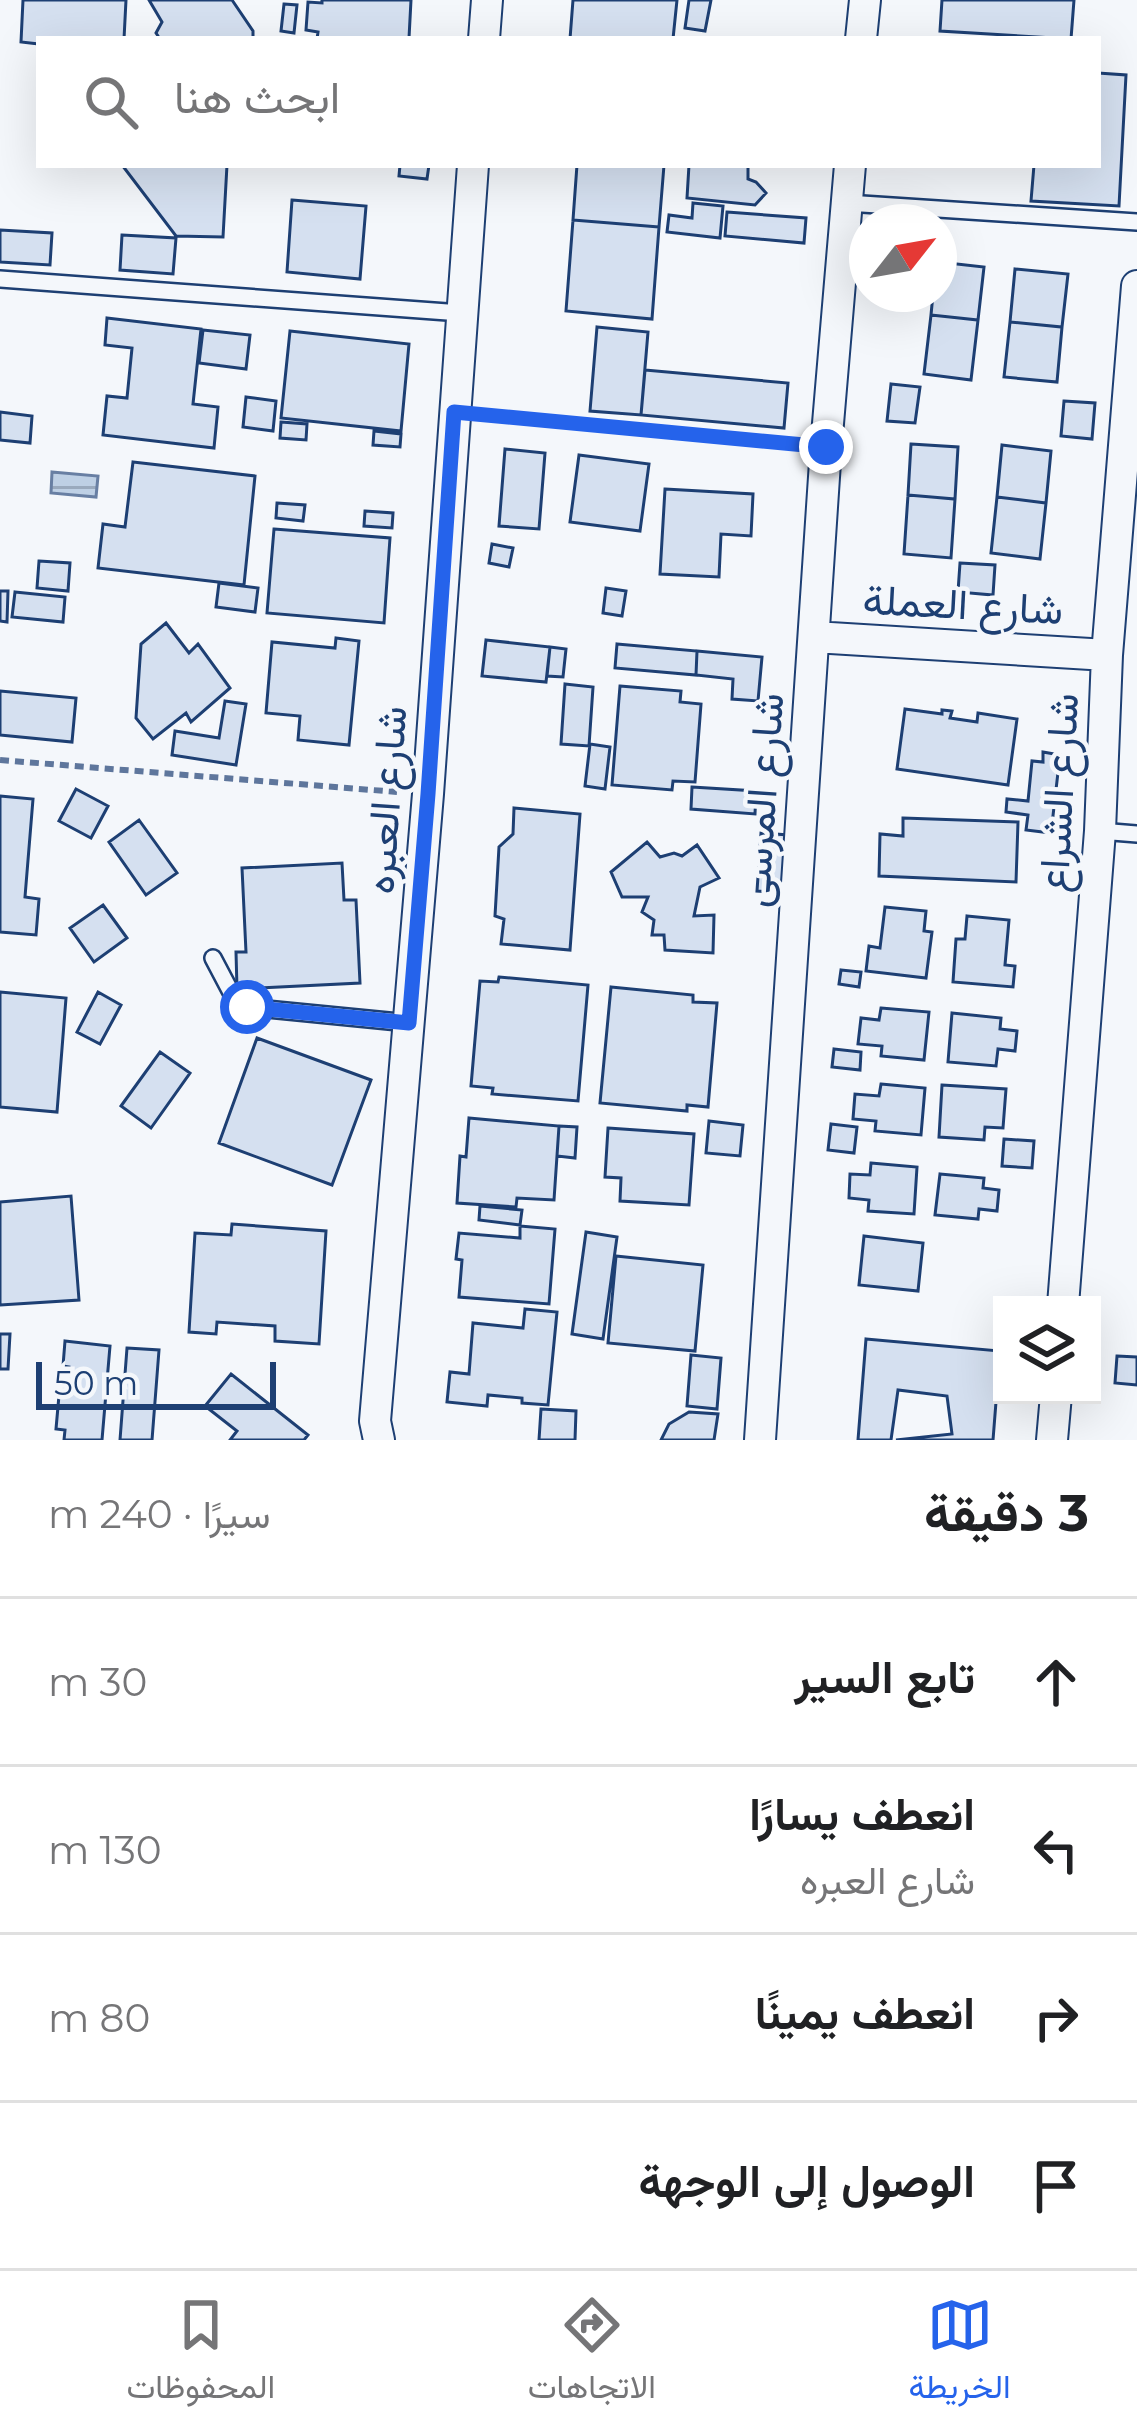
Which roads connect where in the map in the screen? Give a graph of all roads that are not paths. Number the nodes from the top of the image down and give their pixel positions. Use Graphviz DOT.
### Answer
graph roads {
  1 [pos="487,0"];
  2 [pos="865,0"];
  3 [pos="484,36"];
  4 [pos="861,36"];
  5 [pos="473,168"];
  6 [pos="850,168"];
  7 [pos="847,203"];
  8 [pos="1137,222"];
  9 [pos="0,279"];
  10 [pos="1137,286"];
  11 [pos="460,314"];
  12 [pos="814,637"];
  13 [pos="1107,655"];
  14 [pos="1100,832"];
  15 [pos="1137,834"];
  16 [pos="213,958"];
  17 [pos="409,1023"];
  18 [pos="1064,1296"];
  19 [pos="1055,1404"];
  20 [pos="379,1440"];
  21 [pos="760,1440"];
  22 [pos="1052,1440"];
  1 -- 3 [label="street"];
  2 -- 4 [label="street"];
  5 -- 11 [label="street, شارع العبره"];
  6 -- 7 [label="street, شارع المرسى"];
  7 -- 8 [label="lane"];
  7 -- 12 [label="street, شارع المرسى"];
  9 -- 11 [label="lane"];
  10 -- 13 [label="street, شارع الشراع"];
  11 -- 17 [label="street, شارع العبره"];
  12 -- 13 [label="street, شارع العملة"];
  12 -- 21 [label="street, شارع المرسى"];
  13 -- 14 [label="street, شارع الشراع"];
  14 -- 15 [label="lane"];
  14 -- 18 [label="street, شارع الشراع"];
  16 -- 17 [label="lane"];
  17 -- 20 [label="street, شارع العبره"];
  19 -- 22 [label="street"];
}
